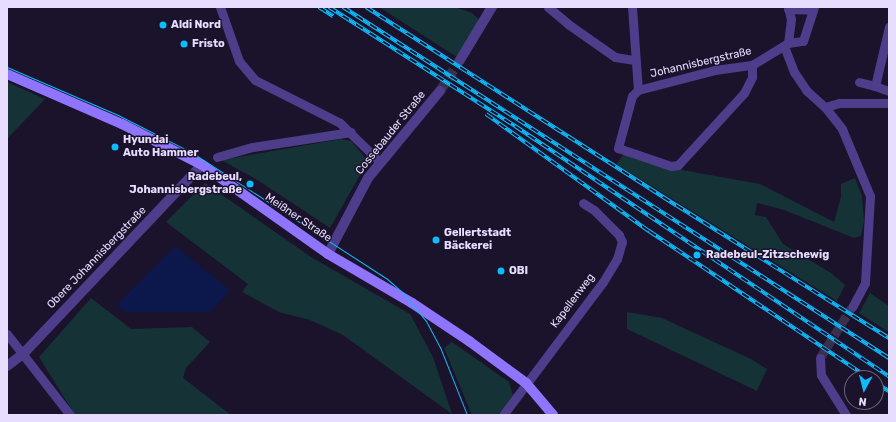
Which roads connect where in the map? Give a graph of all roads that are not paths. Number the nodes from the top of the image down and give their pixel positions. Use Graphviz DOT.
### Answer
graph roads {
  1 [pos="220,7"];
  2 [pos="492,7"];
  3 [pos="548,7"];
  4 [pos="632,7"];
  5 [pos="788,8"];
  6 [pos="814,8"];
  7 [pos="889,27"];
  8 [pos="786,44"];
  9 [pos="460,60"];
  10 [pos="636,60"];
  11 [pos="752,64"];
  12 [pos="7,74"];
  13 [pos="859,82"];
  14 [pos="875,86"];
  15 [pos="638,90"];
  16 [pos="440,91"];
  17 [pos="889,91"];
  18 [pos="889,103"];
  19 [pos="825,107"];
  20 [pos="351,132"];
  21 [pos="217,157"];
  22 [pos="380,162"];
  23 [pos="202,165"];
  24 [pos="583,204"];
  25 [pos="328,254"];
  26 [pos="852,307"];
  27 [pos="7,334"];
  28 [pos="23,354"];
  29 [pos="820,358"];
  30 [pos="7,365"];
  31 [pos="526,383"];
  32 [pos="70,415"];
  33 [pos="503,415"];
  34 [pos="553,415"];
  35 [pos="846,415"];
  1 -- 20 [label="street"];
  2 -- 9 [label="street"];
  3 -- 10 [label="street"];
  4 -- 10 [label="street"];
  5 -- 6 [label="street"];
  5 -- 8 [label="street"];
  6 -- 8 [label="street, Johannisbergstraße"];
  7 -- 14 [label="street"];
  8 -- 11 [label="street, Johannisbergstraße"];
  8 -- 19 [label="street"];
  10 -- 15 [label="street"];
  11 -- 15 [label="street, Johannisbergstraße"];
  11 -- 15 [label="street"];
  12 -- 23 [label="main road, Meißner Straße"];
  13 -- 14 [label="street"];
  14 -- 17 [label="street"];
  16 -- 22 [label="street, Cossebauder Straße"];
  18 -- 19 [label="street"];
  19 -- 26 [label="street"];
  20 -- 21 [label="street"];
  20 -- 22 [label="street"];
  22 -- 25 [label="street, Cossebauder Straße"];
  23 -- 25 [label="main road, Meißner Straße"];
  23 -- 28 [label="street, Obere Johannisbergstraße"];
  24 -- 31 [label="street, Kapellenweg"];
  25 -- 31 [label="main road, Meißner Straße"];
  27 -- 28 [label="street"];
  28 -- 30 [label="street, Obere Johannisbergstraße"];
  28 -- 32 [label="street"];
  29 -- 35 [label="street"];
  31 -- 33 [label="street, Kapellenweg"];
  31 -- 34 [label="main road, Meißner Straße"];
}
